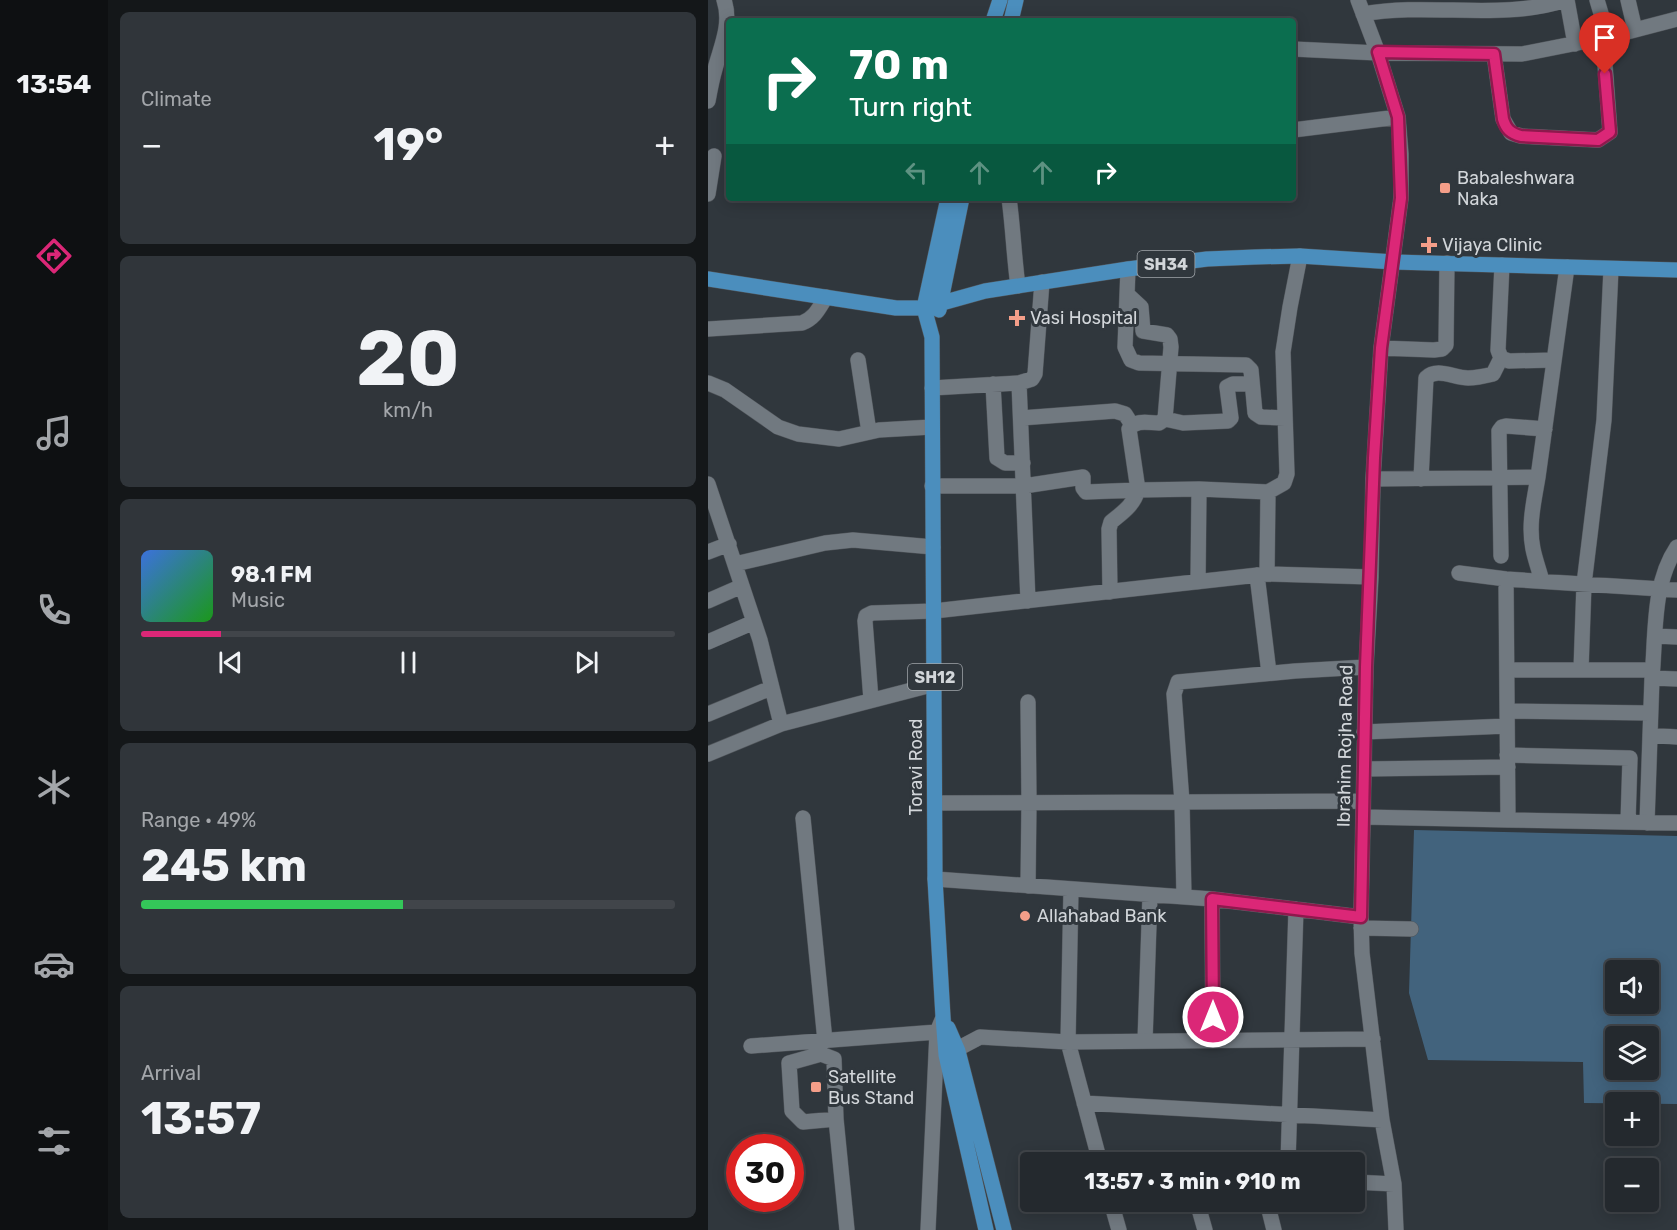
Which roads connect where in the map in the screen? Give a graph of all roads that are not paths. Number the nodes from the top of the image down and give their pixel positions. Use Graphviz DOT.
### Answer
graph roads {
  1 [pos="724,0"];
  2 [pos="1000,0"];
  3 [pos="1016,0"];
  4 [pos="1566,0"];
  5 [pos="1597,0"];
  6 [pos="1628,0"];
  7 [pos="1477,6"];
  8 [pos="1361,7"];
  9 [pos="727,18"];
  10 [pos="994,18"];
  11 [pos="1012,18"];
  12 [pos="1677,19"];
  13 [pos="1635,30"];
  14 [pos="1605,38"];
  15 [pos="726,44"];
  16 [pos="1575,44"];
  17 [pos="1296,49"];
  18 [pos="1378,52"];
  19 [pos="1494,54"];
  20 [pos="708,101"];
  21 [pos="1398,117"];
  22 [pos="1296,130"];
  23 [pos="717,157"];
  24 [pos="708,194"];
  25 [pos="947,201"];
  26 [pos="961,201"];
  27 [pos="1009,201"];
  28 [pos="1300,256"];
  29 [pos="1394,262"];
  30 [pos="1447,263"];
  31 [pos="1502,265"];
  32 [pos="1567,267"];
  33 [pos="1128,269"];
  34 [pos="1611,269"];
  35 [pos="1677,270"];
  36 [pos="708,279"];
  37 [pos="1042,282"];
  38 [pos="1018,286"];
  39 [pos="1127,294"];
  40 [pos="826,297"];
  41 [pos="941,304"];
  42 [pos="924,308"];
  43 [pos="708,329"];
  44 [pos="932,337"];
  45 [pos="1381,348"];
  46 [pos="1501,358"];
  47 [pos="858,360"];
  48 [pos="1554,360"];
  49 [pos="1169,364"];
  50 [pos="1020,382"];
  51 [pos="708,383"];
  52 [pos="993,384"];
  53 [pos="1252,384"];
  54 [pos="932,388"];
  55 [pos="1021,418"];
  56 [pos="1285,418"];
  57 [pos="1165,419"];
  58 [pos="1132,425"];
  59 [pos="932,427"];
  60 [pos="1545,429"];
  61 [pos="869,432"];
  62 [pos="1023,463"];
  63 [pos="1538,477"];
  64 [pos="1499,478"];
  65 [pos="1373,479"];
  66 [pos="1421,479"];
  67 [pos="708,484"];
  68 [pos="932,486"];
  69 [pos="1024,486"];
  70 [pos="1199,489"];
  71 [pos="1138,490"];
  72 [pos="1268,492"];
  73 [pos="729,544"];
  74 [pos="933,547"];
  75 [pos="1677,547"];
  76 [pos="708,552"];
  77 [pos="1501,556"];
  78 [pos="735,564"];
  79 [pos="1459,573"];
  80 [pos="1262,575"];
  81 [pos="1371,577"];
  82 [pos="1506,579"];
  83 [pos="1542,581"];
  84 [pos="1198,582"];
  85 [pos="1584,584"];
  86 [pos="742,586"];
  87 [pos="1659,588"];
  88 [pos="1677,590"];
  89 [pos="1110,591"];
  90 [pos="708,601"];
  91 [pos="1028,601"];
  92 [pos="934,611"];
  93 [pos="754,622"];
  94 [pos="1655,636"];
  95 [pos="1677,637"];
  96 [pos="708,642"];
  97 [pos="1366,667"];
  98 [pos="1507,670"];
  99 [pos="1581,670"];
  100 [pos="1269,673"];
  101 [pos="1652,674"];
  102 [pos="1677,679"];
  103 [pos="935,684"];
  104 [pos="771,688"];
  105 [pos="871,700"];
  106 [pos="1028,702"];
  107 [pos="1650,713"];
  108 [pos="708,714"];
  109 [pos="1507,718"];
  110 [pos="782,724"];
  111 [pos="1365,732"];
  112 [pos="1650,735"];
  113 [pos="1677,736"];
  114 [pos="708,754"];
  115 [pos="1508,761"];
  116 [pos="1364,769"];
  117 [pos="1363,801"];
  118 [pos="1029,802"];
  119 [pos="1182,802"];
  120 [pos="935,803"];
  121 [pos="1363,817"];
  122 [pos="803,818"];
  123 [pos="1508,820"];
  124 [pos="1629,822"];
  125 [pos="1647,823"];
  126 [pos="1677,823"];
  127 [pos="936,879"];
  128 [pos="1028,885"];
  129 [pos="1071,889"];
  130 [pos="1150,895"];
  131 [pos="1184,897"];
  132 [pos="1212,899"];
  133 [pos="1296,909"];
  134 [pos="1361,923"];
  135 [pos="1411,929"];
  136 [pos="943,1017"];
  137 [pos="937,1032"];
  138 [pos="1373,1039"];
  139 [pos="1213,1040"];
  140 [pos="1292,1040"];
  141 [pos="825,1041"];
  142 [pos="1145,1041"];
  143 [pos="1068,1042"];
  144 [pos="751,1046"];
  145 [pos="952,1053"];
  146 [pos="1084,1103"];
  147 [pos="1290,1115"];
  148 [pos="836,1119"];
  149 [pos="1382,1120"];
  150 [pos="1097,1152"];
  151 [pos="1288,1152"];
  152 [pos="1365,1183"];
  153 [pos="1394,1184"];
  154 [pos="1114,1212"];
  155 [pos="1200,1212"];
  156 [pos="1270,1212"];
  157 [pos="847,1230"];
  158 [pos="928,1230"];
  159 [pos="986,1230"];
  160 [pos="1004,1230"];
  161 [pos="1119,1230"];
  162 [pos="1205,1230"];
  163 [pos="1274,1230"];
  164 [pos="1396,1230"];
  1 -- 9 [label="street"];
  2 -- 10 [label="main road"];
  3 -- 11 [label="main road"];
  4 -- 7 [label="street"];
  4 -- 16 [label="street"];
  5 -- 14 [label="street"];
  6 -- 13 [label="street"];
  7 -- 8 [label="street"];
  8 -- 18 [label="street, Ibrahim Rojha Road"];
  12 -- 13 [label="street"];
  13 -- 14 [label="street"];
  14 -- 16 [label="street"];
  14 -- 19 [label="street"];
  15 -- 20 [label="street"];
  16 -- 19 [label="street"];
  17 -- 18 [label="street"];
  18 -- 19 [label="street"];
  18 -- 21 [label="street, Ibrahim Rojha Road"];
  21 -- 22 [label="street"];
  21 -- 29 [label="street, Ibrahim Rojha Road"];
  23 -- 24 [label="street"];
  25 -- 42 [label="main road, SH12"];
  26 -- 41 [label="main road, SH12"];
  27 -- 38 [label="street"];
  28 -- 29 [label="main road, SH34"];
  28 -- 33 [label="main road, SH34"];
  28 -- 56 [label="street"];
  29 -- 30 [label="main road, SH34"];
  29 -- 45 [label="street, Ibrahim Rojha Road"];
  30 -- 31 [label="main road, SH34"];
  30 -- 45 [label="street"];
  31 -- 32 [label="main road, SH34"];
  31 -- 46 [label="street"];
  32 -- 34 [label="main road, SH34"];
  32 -- 48 [label="street"];
  33 -- 37 [label="main road, SH34"];
  33 -- 39 [label="street"];
  34 -- 35 [label="main road, SH34"];
  34 -- 85 [label="street"];
  36 -- 40 [label="main road"];
  37 -- 38 [label="main road, SH34"];
  37 -- 50 [label="street"];
  38 -- 41 [label="main road, SH34"];
  39 -- 49 [label="street"];
  39 -- 49 [label="street"];
  40 -- 42 [label="main road"];
  40 -- 43 [label="street"];
  41 -- 42 [label="main road, SH34"];
  41 -- 44 [label="main road, SH12"];
  42 -- 44 [label="main road, SH12"];
  44 -- 54 [label="main road, Toravi Road / SH12"];
  45 -- 65 [label="street, Ibrahim Rojha Road"];
  46 -- 48 [label="street"];
  46 -- 66 [label="street"];
  47 -- 61 [label="street"];
  48 -- 60 [label="street"];
  49 -- 53 [label="street"];
  49 -- 57 [label="street"];
  50 -- 52 [label="street"];
  50 -- 55 [label="street"];
  51 -- 61 [label="street"];
  52 -- 54 [label="street"];
  52 -- 62 [label="street"];
  53 -- 56 [label="street"];
  53 -- 57 [label="street"];
  54 -- 59 [label="main road, Toravi Road / SH12"];
  55 -- 58 [label="street"];
  55 -- 62 [label="street"];
  56 -- 72 [label="street"];
  57 -- 58 [label="street"];
  58 -- 71 [label="street"];
  59 -- 61 [label="street"];
  59 -- 68 [label="main road, Toravi Road / SH12"];
  60 -- 63 [label="street"];
  60 -- 64 [label="street"];
  62 -- 69 [label="street"];
  63 -- 64 [label="street"];
  63 -- 83 [label="street"];
  64 -- 66 [label="street"];
  64 -- 77 [label="street"];
  65 -- 66 [label="street"];
  65 -- 81 [label="street, Ibrahim Rojha Road"];
  67 -- 73 [label="street"];
  68 -- 69 [label="street"];
  68 -- 74 [label="main road, Toravi Road / SH12"];
  69 -- 71 [label="street"];
  69 -- 91 [label="street"];
  70 -- 71 [label="street"];
  70 -- 72 [label="street"];
  70 -- 84 [label="street"];
  71 -- 89 [label="street"];
  72 -- 80 [label="street"];
  73 -- 76 [label="street"];
  73 -- 78 [label="street"];
  74 -- 78 [label="street"];
  74 -- 92 [label="main road, Toravi Road / SH12"];
  75 -- 87 [label="street"];
  78 -- 86 [label="street"];
  79 -- 82 [label="street"];
  80 -- 81 [label="street"];
  80 -- 84 [label="street"];
  80 -- 100 [label="street"];
  81 -- 97 [label="street, Ibrahim Rojha Road"];
  82 -- 83 [label="street"];
  82 -- 98 [label="street"];
  83 -- 85 [label="street"];
  84 -- 89 [label="street"];
  85 -- 87 [label="street"];
  85 -- 99 [label="street"];
  86 -- 90 [label="street"];
  86 -- 93 [label="street"];
  87 -- 88 [label="street"];
  87 -- 94 [label="street"];
  89 -- 91 [label="street"];
  91 -- 92 [label="street"];
  92 -- 103 [label="main road, Toravi Road / SH12"];
  92 -- 105 [label="street"];
  93 -- 96 [label="street"];
  93 -- 104 [label="street"];
  94 -- 95 [label="street"];
  94 -- 101 [label="street"];
  97 -- 100 [label="street"];
  97 -- 111 [label="street, Ibrahim Rojha Road"];
  98 -- 99 [label="street"];
  98 -- 109 [label="street"];
  99 -- 101 [label="street"];
  100 -- 119 [label="street"];
  101 -- 102 [label="street"];
  101 -- 107 [label="street"];
  103 -- 105 [label="street"];
  103 -- 120 [label="main road, Toravi Road / SH12"];
  104 -- 108 [label="street"];
  104 -- 110 [label="street"];
  105 -- 110 [label="street"];
  106 -- 118 [label="street"];
  107 -- 109 [label="street"];
  107 -- 112 [label="street"];
  109 -- 111 [label="street"];
  109 -- 115 [label="street"];
  110 -- 114 [label="street"];
  111 -- 116 [label="street, Ibrahim Rojha Road"];
  112 -- 113 [label="street"];
  112 -- 125 [label="street"];
  115 -- 116 [label="street"];
  115 -- 123 [label="street"];
  115 -- 124 [label="street"];
  116 -- 117 [label="street, Ibrahim Rojha Road"];
  117 -- 119 [label="street"];
  117 -- 121 [label="street, Ibrahim Rojha Road"];
  118 -- 119 [label="street"];
  118 -- 120 [label="street"];
  118 -- 128 [label="street"];
  119 -- 131 [label="street"];
  120 -- 127 [label="main road, Toravi Road / SH12"];
  121 -- 123 [label="street"];
  121 -- 134 [label="street, Ibrahim Rojha Road"];
  122 -- 141 [label="street"];
  123 -- 124 [label="street"];
  124 -- 125 [label="street"];
  125 -- 126 [label="street"];
  127 -- 128 [label="street"];
  127 -- 136 [label="main road, Toravi Road / SH12"];
  128 -- 129 [label="street"];
  129 -- 130 [label="street"];
  129 -- 143 [label="street"];
  130 -- 131 [label="street"];
  130 -- 142 [label="street"];
  131 -- 132 [label="street"];
  132 -- 133 [label="street"];
  132 -- 139 [label="street"];
  133 -- 134 [label="street"];
  133 -- 140 [label="street"];
  134 -- 135 [label="street"];
  134 -- 138 [label="street, Ibrahim Rojha Road"];
  136 -- 137 [label="street"];
  136 -- 145 [label="main road, Toravi Road / SH12"];
  137 -- 141 [label="street"];
  137 -- 158 [label="street"];
  138 -- 140 [label="street"];
  138 -- 149 [label="street, Ibrahim Rojha Road"];
  139 -- 140 [label="street"];
  139 -- 142 [label="street"];
  140 -- 147 [label="street"];
  141 -- 144 [label="street"];
  142 -- 143 [label="street"];
  143 -- 145 [label="street"];
  143 -- 146 [label="street"];
  145 -- 159 [label="main road, Toravi Road / SH12"];
  145 -- 160 [label="main road, Toravi Road / SH12"];
  146 -- 147 [label="street"];
  146 -- 150 [label="street"];
  147 -- 149 [label="street"];
  147 -- 151 [label="street"];
  148 -- 148 [label="street"];
  148 -- 157 [label="street"];
  149 -- 153 [label="street, Ibrahim Rojha Road"];
  152 -- 153 [label="street"];
  153 -- 164 [label="street, Ibrahim Rojha Road"];
  154 -- 161 [label="street"];
  155 -- 162 [label="street"];
  156 -- 163 [label="street"];
}
